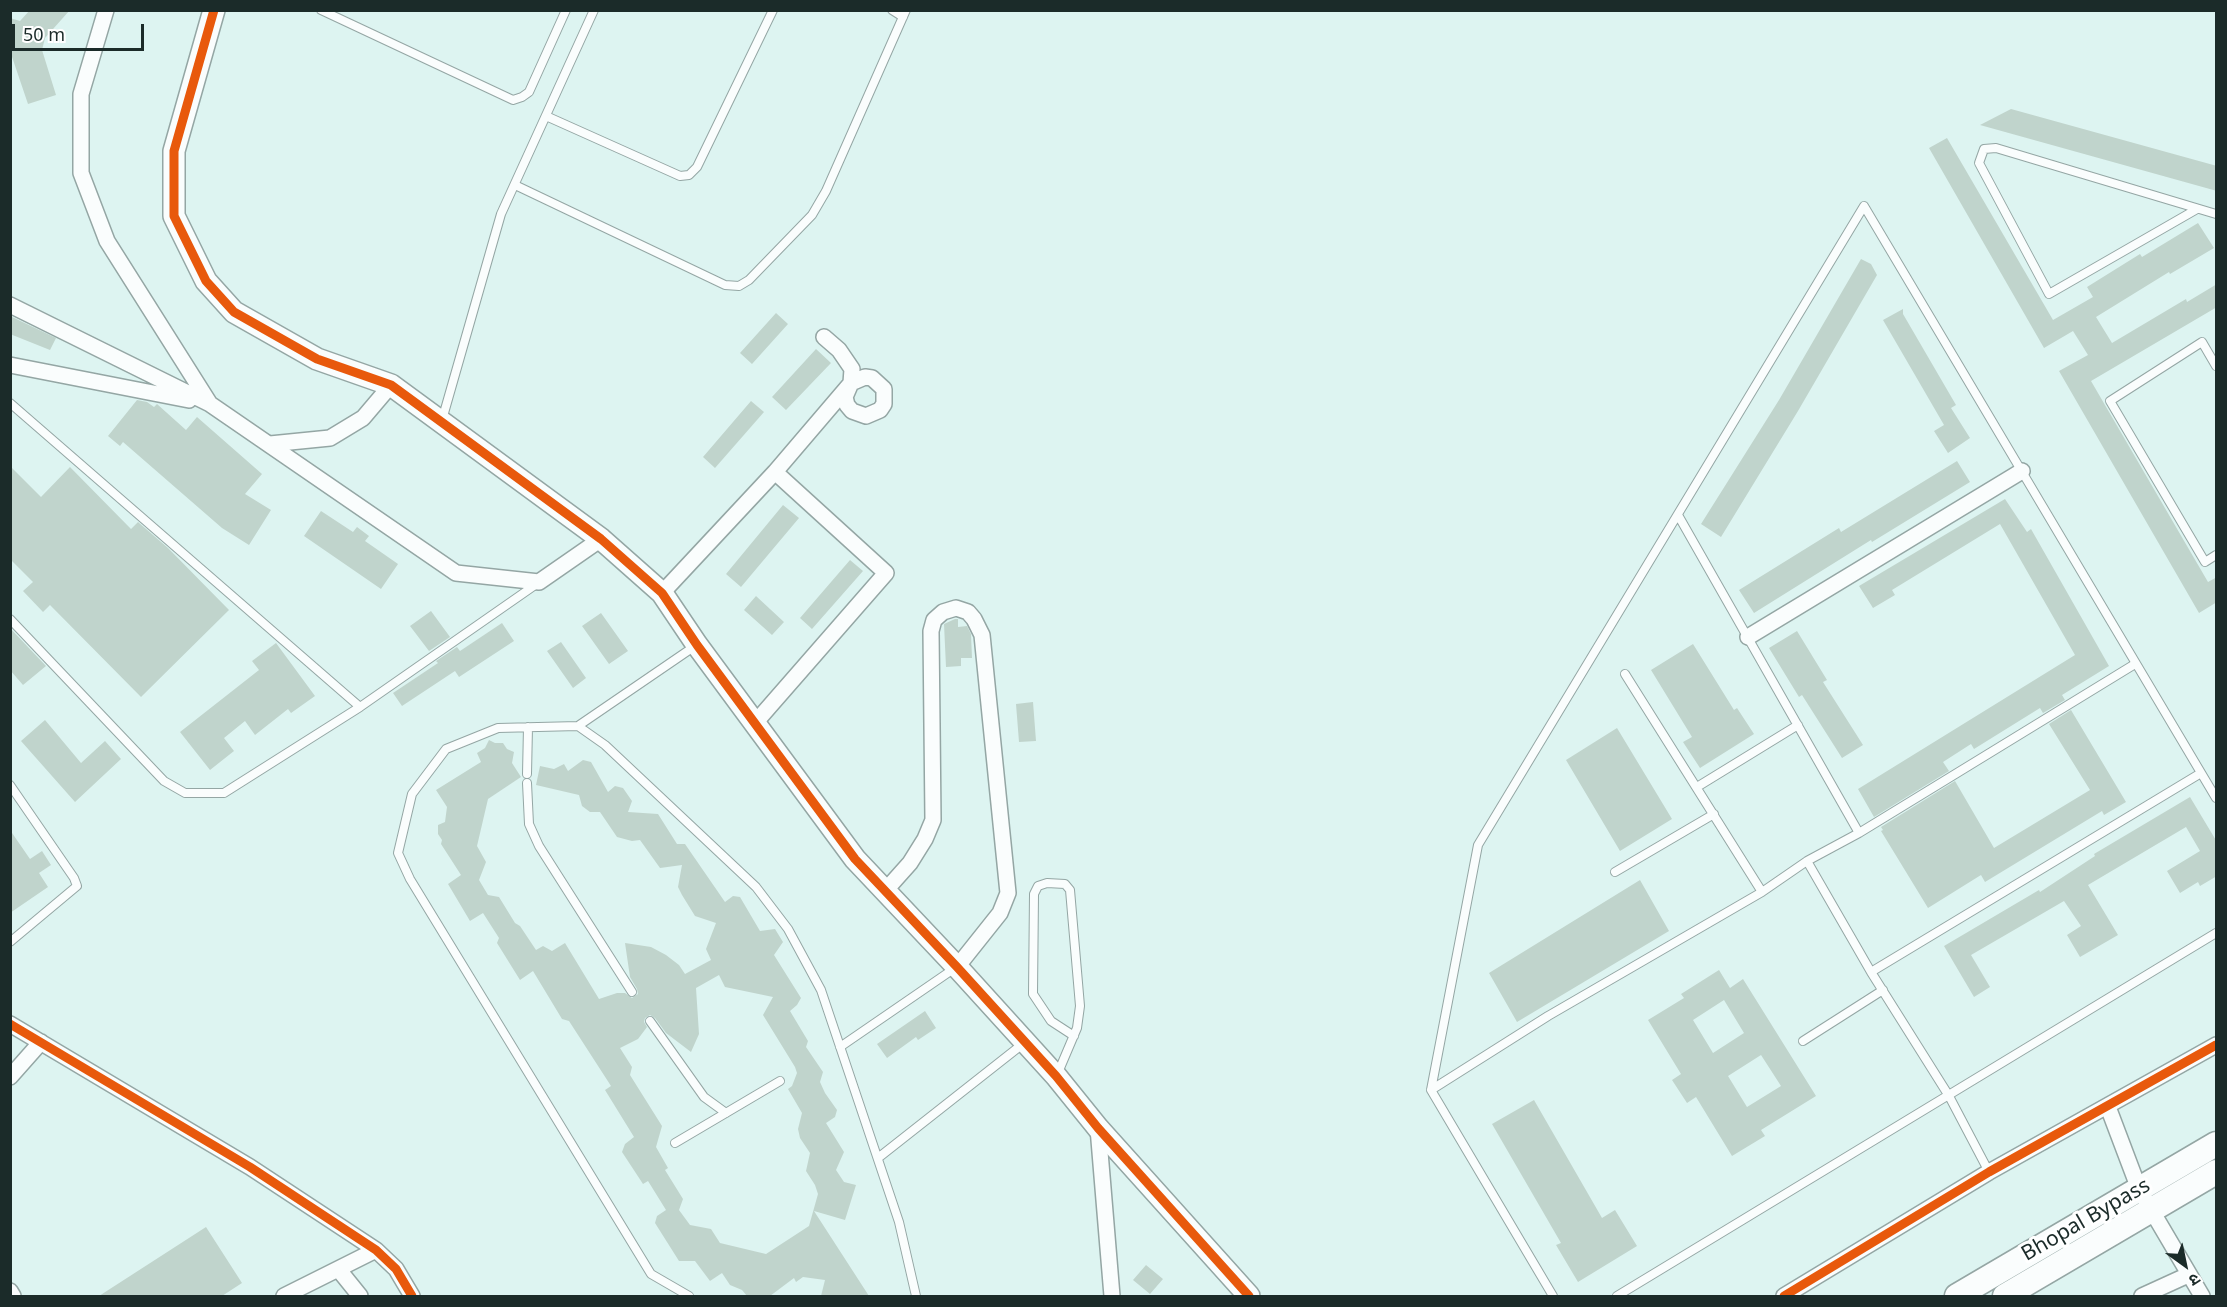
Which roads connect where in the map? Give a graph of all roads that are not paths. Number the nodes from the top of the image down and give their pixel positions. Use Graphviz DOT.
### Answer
graph roads {
  1 [pos="106,10"];
  2 [pos="214,10"];
  3 [pos="321,10"];
  4 [pos="566,10"];
  5 [pos="594,10"];
  6 [pos="773,10"];
  7 [pos="892,10"];
  8 [pos="905,14"];
  9 [pos="546,116"];
  10 [pos="516,185"];
  11 [pos="2197,209"];
  12 [pos="2217,214"];
  13 [pos="10,305"];
  14 [pos="824,337"];
  15 [pos="10,365"];
  16 [pos="2217,366"];
  17 [pos="391,385"];
  18 [pos="10,404"];
  19 [pos="210,404"];
  20 [pos="441,422"];
  21 [pos="270,444"];
  22 [pos="2022,471"];
  23 [pos="775,472"];
  24 [pos="1678,515"];
  25 [pos="601,538"];
  26 [pos="2217,555"];
  27 [pos="539,582"];
  28 [pos="662,593"];
  29 [pos="10,619"];
  30 [pos="1748,637"];
  31 [pos="697,645"];
  32 [pos="2135,664"];
  33 [pos="1625,674"];
  34 [pos="360,707"];
  35 [pos="755,723"];
  36 [pos="1798,725"];
  37 [pos="578,726"];
  38 [pos="528,727"];
  39 [pos="2201,773"];
  40 [pos="10,785"];
  41 [pos="1697,787"];
  42 [pos="2217,798"];
  43 [pos="1714,814"];
  44 [pos="1859,832"];
  45 [pos="1807,861"];
  46 [pos="1615,872"];
  47 [pos="885,891"];
  48 [pos="1762,892"];
  49 [pos="2217,933"];
  50 [pos="10,942"];
  51 [pos="957,967"];
  52 [pos="1872,972"];
  53 [pos="1883,990"];
  54 [pos="632,992"];
  55 [pos="650,1021"];
  56 [pos="10,1024"];
  57 [pos="1074,1036"];
  58 [pos="1803,1041"];
  59 [pos="41,1042"];
  60 [pos="1025,1042"];
  61 [pos="2217,1045"];
  62 [pos="840,1047"];
  63 [pos="1056,1076"];
  64 [pos="10,1077"];
  65 [pos="780,1081"];
  66 [pos="1431,1090"];
  67 [pos="1949,1096"];
  68 [pos="2108,1107"];
  69 [pos="726,1113"];
  70 [pos="1098,1128"];
  71 [pos="675,1143"];
  72 [pos="2217,1144"];
  73 [pos="878,1158"];
  74 [pos="1989,1172"];
  75 [pos="2217,1172"];
  76 [pos="2139,1189"];
  77 [pos="2151,1210"];
  78 [pos="376,1250"];
  79 [pos="339,1270"];
  80 [pos="2188,1275"];
  81 [pos="10,1291"];
  82 [pos="13,1296"];
  83 [pos="284,1296"];
  84 [pos="360,1296"];
  85 [pos="412,1296"];
  86 [pos="689,1296"];
  87 [pos="916,1296"];
  88 [pos="1112,1296"];
  89 [pos="1249,1296"];
  90 [pos="1553,1296"];
  91 [pos="1617,1296"];
  92 [pos="1784,1296"];
  93 [pos="1957,1296"];
  94 [pos="2005,1296"];
  95 [pos="2142,1296"];
  96 [pos="2202,1296"];
  1 -- 19 [label="street"];
  2 -- 17 [label="street"];
  3 -- 4 [label="lane"];
  5 -- 9 [label="lane"];
  6 -- 9 [label="lane"];
  7 -- 8 [label="lane"];
  8 -- 10 [label="lane"];
  9 -- 10 [label="lane"];
  10 -- 20 [label="lane"];
  11 -- 11 [label="lane"];
  11 -- 12 [label="lane"];
  13 -- 19 [label="street"];
  14 -- 23 [label="street"];
  15 -- 19 [label="street"];
  16 -- 26 [label="lane"];
  17 -- 20 [label="street"];
  17 -- 21 [label="street"];
  18 -- 34 [label="lane"];
  19 -- 21 [label="street"];
  20 -- 25 [label="street"];
  21 -- 27 [label="street"];
  22 -- 24 [label="lane"];
  22 -- 30 [label="street"];
  22 -- 32 [label="lane"];
  23 -- 28 [label="street"];
  23 -- 35 [label="street"];
  24 -- 30 [label="lane"];
  24 -- 66 [label="lane"];
  25 -- 27 [label="street"];
  25 -- 28 [label="street"];
  27 -- 34 [label="lane"];
  28 -- 31 [label="street"];
  29 -- 34 [label="lane"];
  30 -- 36 [label="lane"];
  31 -- 35 [label="street"];
  31 -- 37 [label="lane"];
  32 -- 39 [label="lane"];
  32 -- 44 [label="lane"];
  33 -- 41 [label="lane"];
  35 -- 47 [label="street"];
  36 -- 41 [label="lane"];
  36 -- 44 [label="lane"];
  37 -- 38 [label="lane"];
  37 -- 62 [label="lane"];
  38 -- 54 [label="lane"];
  38 -- 86 [label="lane"];
  39 -- 42 [label="lane"];
  39 -- 52 [label="lane"];
  40 -- 50 [label="lane"];
  41 -- 43 [label="lane"];
  43 -- 46 [label="lane"];
  43 -- 48 [label="lane"];
  44 -- 45 [label="lane"];
  45 -- 48 [label="lane"];
  45 -- 52 [label="lane"];
  47 -- 51 [label="street"];
  47 -- 51 [label="street"];
  48 -- 66 [label="lane"];
  49 -- 67 [label="lane"];
  51 -- 60 [label="street"];
  51 -- 62 [label="lane"];
  52 -- 53 [label="lane"];
  53 -- 58 [label="lane"];
  53 -- 67 [label="lane"];
  55 -- 69 [label="lane"];
  56 -- 59 [label="street"];
  57 -- 57 [label="lane"];
  57 -- 63 [label="lane"];
  59 -- 64 [label="street"];
  59 -- 78 [label="street"];
  60 -- 63 [label="street"];
  60 -- 73 [label="lane"];
  61 -- 68 [label="street"];
  62 -- 73 [label="lane"];
  63 -- 70 [label="street"];
  65 -- 69 [label="lane"];
  66 -- 90 [label="lane"];
  67 -- 74 [label="lane"];
  67 -- 91 [label="lane"];
  68 -- 74 [label="street"];
  68 -- 76 [label="street"];
  69 -- 71 [label="lane"];
  70 -- 88 [label="street"];
  70 -- 89 [label="street"];
  72 -- 76 [label="main road, Bhopal Bypass"];
  73 -- 87 [label="lane"];
  74 -- 92 [label="street"];
  75 -- 77 [label="main road, Bhopal Bypass"];
  76 -- 77 [label="street"];
  76 -- 93 [label="main road, Bhopal Bypass"];
  77 -- 80 [label="street"];
  77 -- 94 [label="main road, Bhopal Bypass"];
  78 -- 79 [label="street"];
  78 -- 85 [label="street"];
  79 -- 83 [label="street"];
  79 -- 84 [label="street"];
  80 -- 95 [label="street"];
  80 -- 96 [label="street"];
  81 -- 82 [label="street"];
}
